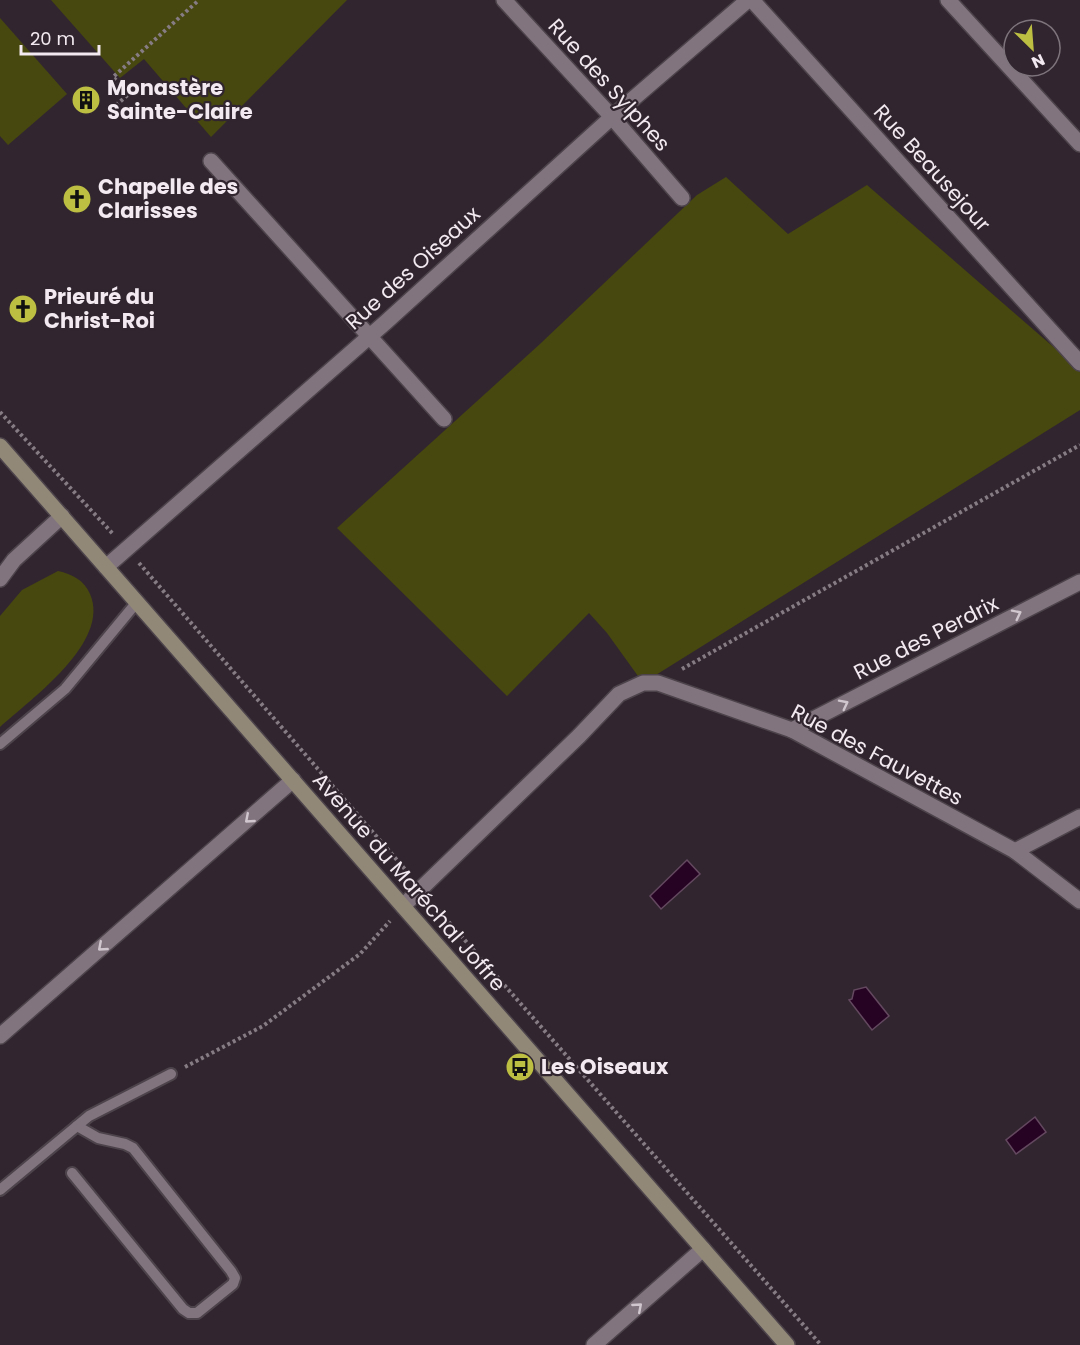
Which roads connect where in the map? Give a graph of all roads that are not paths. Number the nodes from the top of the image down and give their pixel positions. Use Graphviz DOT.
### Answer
graph roads {
  1 [pos="504,0"];
  2 [pos="750,0"];
  3 [pos="948,0"];
  4 [pos="612,117"];
  5 [pos="1080,144"];
  6 [pos="212,161"];
  7 [pos="682,198"];
  8 [pos="369,334"];
  9 [pos="1080,363"];
  10 [pos="444,419"];
  11 [pos="0,446"];
  12 [pos="62,516"];
  13 [pos="106,567"];
  14 [pos="0,579"];
  15 [pos="1080,582"];
  16 [pos="137,602"];
  17 [pos="792,730"];
  18 [pos="0,744"];
  19 [pos="293,780"];
  20 [pos="1080,817"];
  21 [pos="1015,851"];
  22 [pos="1080,901"];
  23 [pos="403,906"];
  24 [pos="0,1036"];
  25 [pos="171,1074"];
  26 [pos="77,1126"];
  27 [pos="72,1173"];
  28 [pos="0,1190"];
  29 [pos="703,1250"];
  30 [pos="594,1345"];
  31 [pos="787,1345"];
  1 -- 4 [label="street, Rue des Sylphes"];
  2 -- 4 [label="street, Rue des Oiseaux"];
  2 -- 9 [label="street, Rue Beausejour"];
  3 -- 5 [label="street"];
  4 -- 7 [label="street, Rue des Sylphes"];
  4 -- 8 [label="street, Rue des Oiseaux"];
  6 -- 8 [label="street"];
  8 -- 10 [label="street"];
  8 -- 13 [label="street, Rue des Oiseaux"];
  11 -- 12 [label="main road, Avenue du Maréchal Joffre"];
  12 -- 13 [label="main road, Avenue du Maréchal Joffre"];
  12 -- 14 [label="street"];
  13 -- 16 [label="main road, Avenue du Maréchal Joffre"];
  17 -- 15 [label="street, Rue des Perdrix, one-way"];
  16 -- 18 [label="lane"];
  16 -- 19 [label="main road, Avenue du Maréchal Joffre"];
  17 -- 21 [label="street, Rue des Fauvettes"];
  17 -- 23 [label="street, Rue des Fauvettes"];
  19 -- 23 [label="main road, Avenue du Maréchal Joffre"];
  19 -- 24 [label="street, one-way"];
  20 -- 21 [label="street"];
  21 -- 22 [label="street, Rue des Fauvettes"];
  23 -- 29 [label="main road, Avenue du Maréchal Joffre"];
  25 -- 26 [label="lane"];
  26 -- 27 [label="lane"];
  26 -- 28 [label="lane"];
  30 -- 29 [label="street, one-way"];
  29 -- 31 [label="main road, Avenue du Maréchal Joffre"];
}
